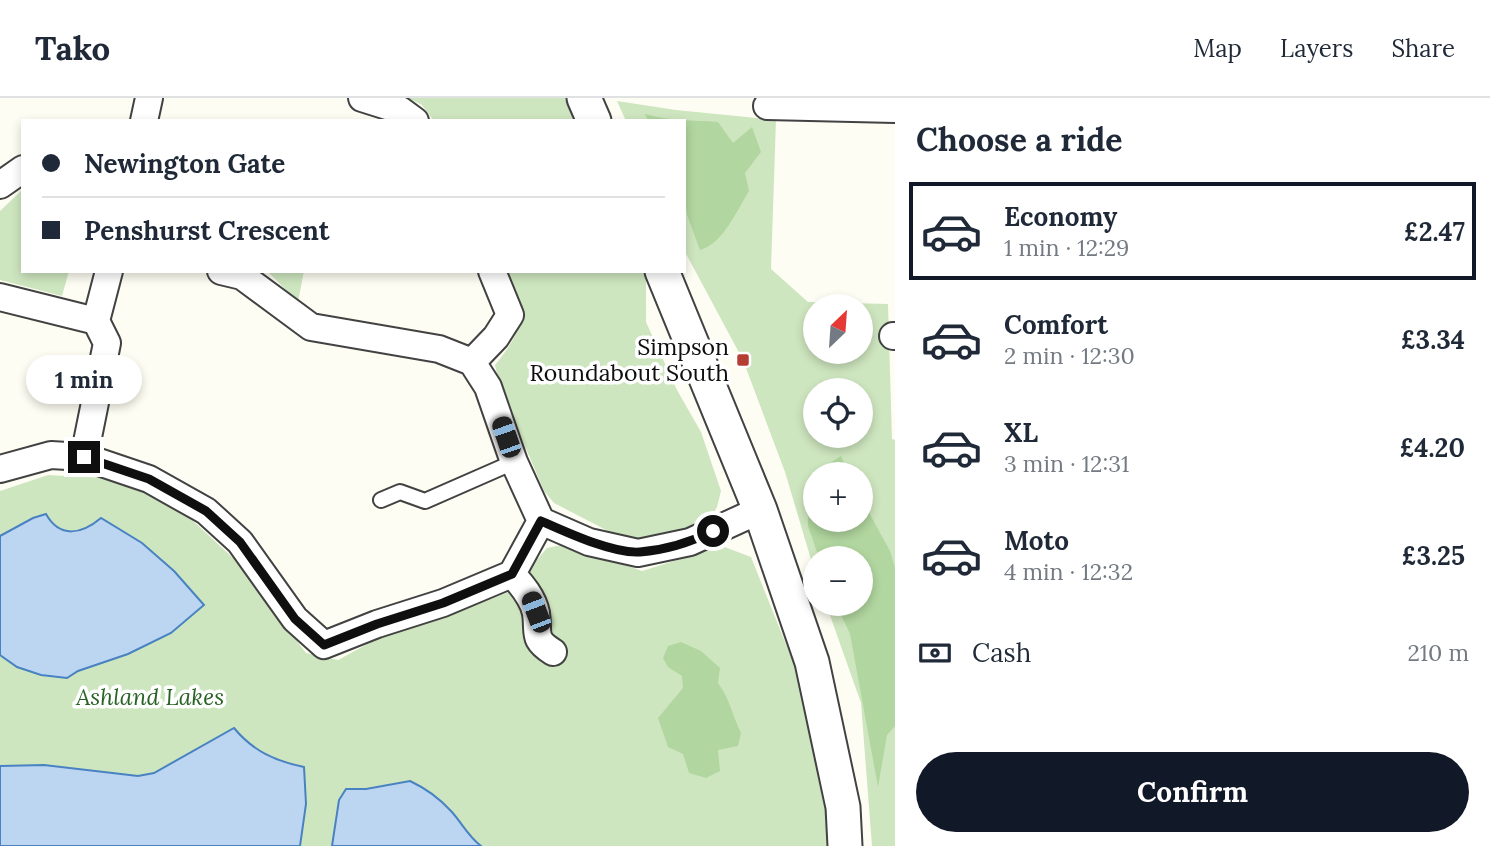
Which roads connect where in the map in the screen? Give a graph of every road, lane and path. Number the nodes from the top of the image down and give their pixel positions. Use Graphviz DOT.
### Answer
graph roads {
  1 [pos="149,98"];
  2 [pos="362,98"];
  3 [pos="584,98"];
  4 [pos="767,106"];
  5 [pos="895,109"];
  6 [pos="144,119"];
  7 [pos="412,119"];
  8 [pos="593,119"];
  9 [pos="21,170"];
  10 [pos="0,185"];
  11 [pos="108,273"];
  12 [pos="229,273"];
  13 [pos="493,273"];
  14 [pos="663,273"];
  15 [pos="0,297"];
  16 [pos="96,321"];
  17 [pos="472,362"];
  18 [pos="84,457"];
  19 [pos="514,462"];
  20 [pos="0,469"];
  21 [pos="381,500"];
  22 [pos="760,510"];
  23 [pos="541,521"];
  24 [pos="512,574"];
  25 [pos="552,652"];
  26 [pos="845,846"];
  1 -- 6 [label="street"];
  2 -- 7 [label="street"];
  3 -- 8 [label="street"];
  4 -- 5 [label="street"];
  9 -- 10 [label="street"];
  11 -- 16 [label="street"];
  12 -- 17 [label="street"];
  13 -- 17 [label="street"];
  14 -- 22 [label="street"];
  15 -- 16 [label="street"];
  16 -- 18 [label="street"];
  17 -- 19 [label="street"];
  18 -- 20 [label="street"];
  18 -- 24 [label="street"];
  19 -- 21 [label="lane"];
  19 -- 23 [label="street"];
  22 -- 23 [label="street"];
  22 -- 26 [label="street"];
  23 -- 24 [label="street"];
  24 -- 25 [label="street"];
}
